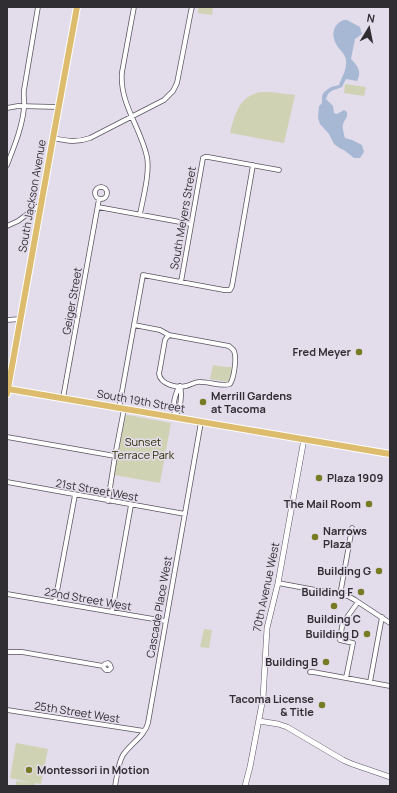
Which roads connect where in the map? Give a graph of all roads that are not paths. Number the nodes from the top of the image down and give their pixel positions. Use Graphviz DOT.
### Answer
graph roads {
  1 [pos="38,7"];
  2 [pos="77,7"];
  3 [pos="134,7"];
  4 [pos="192,7"];
  5 [pos="24,106"];
  6 [pos="58,107"];
  7 [pos="7,108"];
  8 [pos="132,117"];
  9 [pos="52,138"];
  10 [pos="253,165"];
  11 [pos="7,166"];
  12 [pos="279,170"];
  13 [pos="99,199"];
  14 [pos="41,204"];
  15 [pos="98,207"];
  16 [pos="140,214"];
  17 [pos="191,224"];
  18 [pos="7,226"];
  19 [pos="181,282"];
  20 [pos="20,319"];
  21 [pos="7,320"];
  22 [pos="134,325"];
  23 [pos="169,334"];
  24 [pos="180,386"];
  25 [pos="7,391"];
  26 [pos="63,398"];
  27 [pos="122,408"];
  28 [pos="175,416"];
  29 [pos="200,422"];
  30 [pos="7,438"];
  31 [pos="304,439"];
  32 [pos="390,454"];
  33 [pos="115,456"];
  34 [pos="7,482"];
  35 [pos="75,495"];
  36 [pos="108,501"];
  37 [pos="131,505"];
  38 [pos="184,514"];
  39 [pos="352,528"];
  40 [pos="278,584"];
  41 [pos="7,594"];
  42 [pos="340,594"];
  43 [pos="55,602"];
  44 [pos="358,602"];
  45 [pos="112,612"];
  46 [pos="382,617"];
  47 [pos="166,621"];
  48 [pos="390,623"];
  49 [pos="7,652"];
  50 [pos="103,666"];
  51 [pos="310,672"];
  52 [pos="346,678"];
  53 [pos="370,682"];
  54 [pos="390,686"];
  55 [pos="7,710"];
  56 [pos="258,721"];
  57 [pos="144,731"];
  58 [pos="390,777"];
  59 [pos="115,786"];
  60 [pos="245,786"];
  1 -- 5 [label="street"];
  2 -- 6 [label="main road, South Jackson Avenue"];
  3 -- 8 [label="street"];
  4 -- 8 [label="street"];
  5 -- 6 [label="street"];
  5 -- 7 [label="street"];
  5 -- 11 [label="street"];
  6 -- 9 [label="main road, South Jackson Avenue"];
  8 -- 9 [label="street"];
  8 -- 16 [label="street"];
  9 -- 14 [label="main road, South Jackson Avenue"];
  10 -- 12 [label="street"];
  10 -- 17 [label="street, South Meyers Street"];
  10 -- 19 [label="street"];
  13 -- 15 [label="street, Geiger Street"];
  14 -- 18 [label="street"];
  14 -- 20 [label="main road, South Jackson Avenue"];
  15 -- 16 [label="street"];
  15 -- 26 [label="street, Geiger Street"];
  16 -- 17 [label="street"];
  17 -- 19 [label="street, South Meyers Street"];
  19 -- 22 [label="street"];
  20 -- 21 [label="street"];
  20 -- 25 [label="main road, South Jackson Avenue"];
  22 -- 23 [label="street"];
  22 -- 27 [label="street"];
  23 -- 24 [label="street"];
  23 -- 24 [label="street"];
  24 -- 28 [label="street"];
  25 -- 26 [label="main road, South 19th Street"];
  26 -- 27 [label="main road, South 19th Street"];
  27 -- 28 [label="main road, South 19th Street"];
  27 -- 33 [label="street"];
  28 -- 29 [label="main road, South 19th Street"];
  29 -- 31 [label="main road, South 19th Street"];
  29 -- 38 [label="street, Cascade Place West"];
  30 -- 33 [label="street"];
  31 -- 32 [label="main road, South 19th Street"];
  31 -- 40 [label="street, 70th Avenue West"];
  33 -- 36 [label="street"];
  34 -- 35 [label="street, 21st Street West"];
  35 -- 36 [label="street, 21st Street West"];
  35 -- 43 [label="street"];
  36 -- 37 [label="street, 21st Street West"];
  37 -- 38 [label="street, 21st Street West"];
  37 -- 45 [label="street"];
  38 -- 47 [label="street, Cascade Place West"];
  39 -- 42 [label="street"];
  40 -- 42 [label="street"];
  40 -- 56 [label="street, 70th Avenue West"];
  41 -- 43 [label="street, 22nd Street West"];
  42 -- 44 [label="street"];
  43 -- 45 [label="street, 22nd Street West"];
  44 -- 46 [label="street"];
  44 -- 52 [label="street"];
  45 -- 47 [label="street, 22nd Street West"];
  46 -- 48 [label="street"];
  46 -- 53 [label="street"];
  47 -- 57 [label="street, Cascade Place West"];
  49 -- 50 [label="street"];
  51 -- 52 [label="street"];
  52 -- 53 [label="street"];
  53 -- 54 [label="street"];
  55 -- 57 [label="street, 25th Street West"];
  56 -- 58 [label="street"];
  56 -- 60 [label="street, 70th Avenue West"];
  57 -- 59 [label="street, Cascade Place West"];
}
